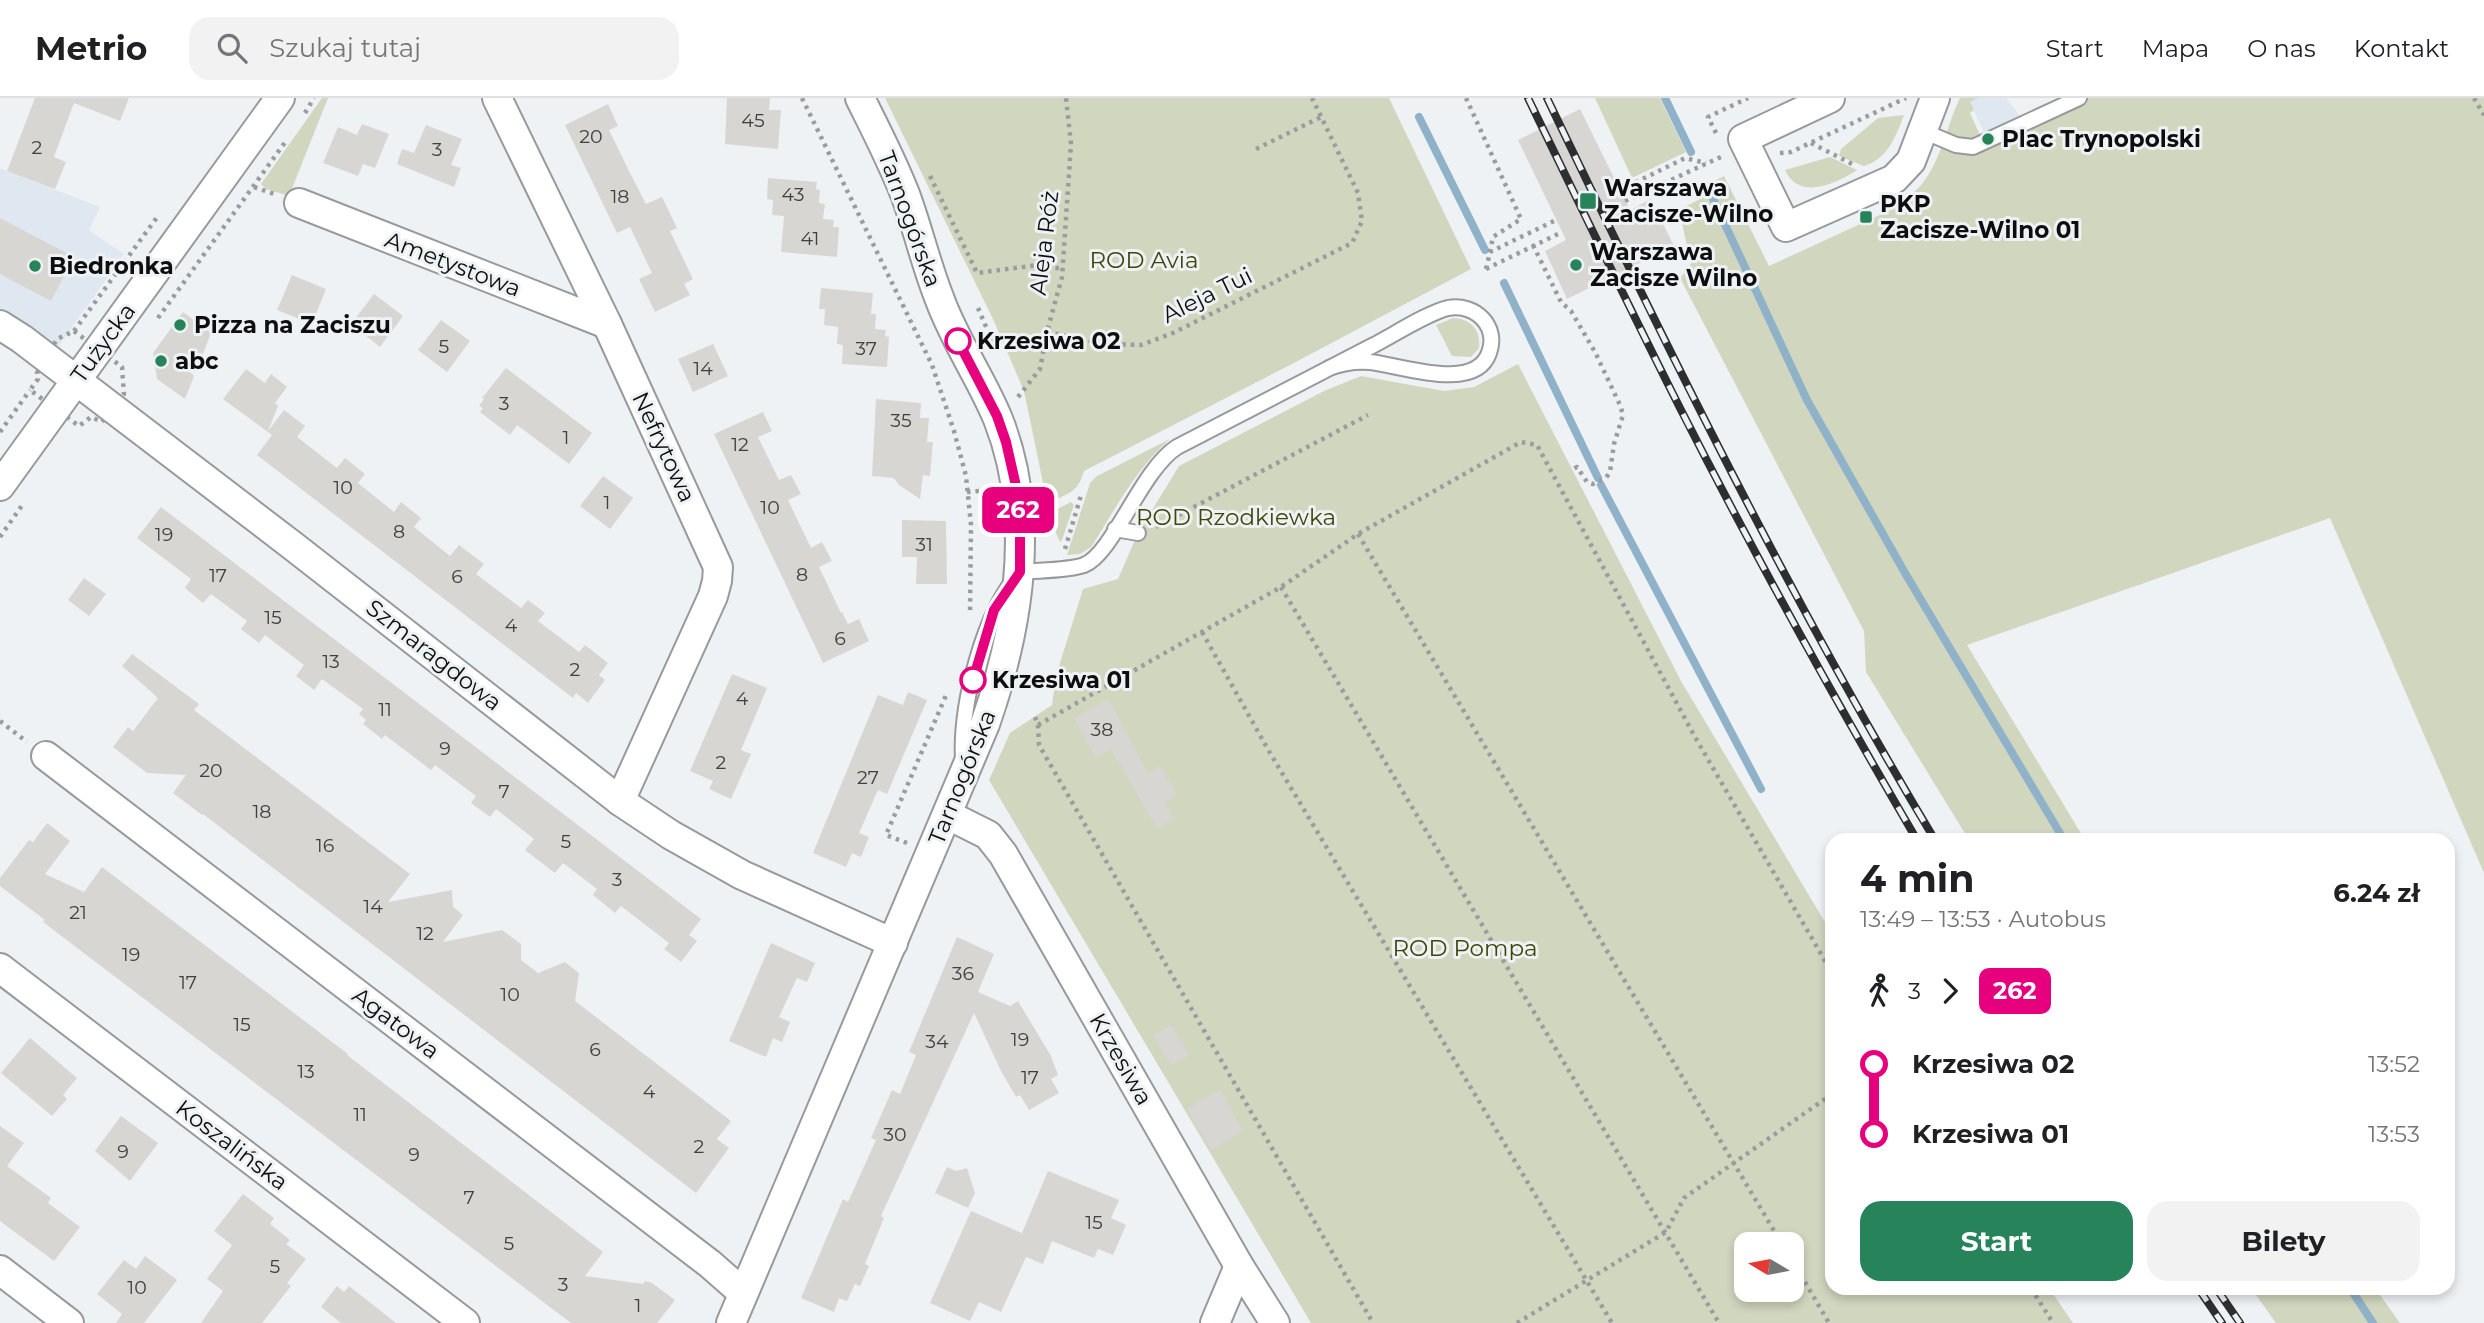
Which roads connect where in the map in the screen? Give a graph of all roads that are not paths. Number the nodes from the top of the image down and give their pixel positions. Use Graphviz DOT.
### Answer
graph roads {
  1 [pos="280,98"];
  2 [pos="498,98"];
  3 [pos="860,98"];
  4 [pos="1830,98"];
  5 [pos="1935,98"];
  6 [pos="2079,98"];
  7 [pos="1923,131"];
  8 [pos="299,203"];
  9 [pos="607,324"];
  10 [pos="0,325"];
  11 [pos="1329,368"];
  12 [pos="76,381"];
  13 [pos="0,486"];
  14 [pos="1115,529"];
  15 [pos="1138,533"];
  16 [pos="1020,572"];
  17 [pos="46,756"];
  18 [pos="620,801"];
  19 [pos="948,814"];
  20 [pos="893,943"];
  21 [pos="0,968"];
  22 [pos="1240,1266"];
  23 [pos="0,1270"];
  24 [pos="743,1293"];
  25 [pos="69,1323"];
  26 [pos="464,1323"];
  27 [pos="731,1323"];
  28 [pos="1216,1323"];
  29 [pos="1275,1323"];
  1 -- 12 [label="street, Tużycka"];
  2 -- 9 [label="street, Nefrytowa"];
  3 -- 16 [label="street, Tarnogórska"];
  4 -- 7 [label="street"];
  5 -- 7 [label="street"];
  6 -- 7 [label="lane"];
  8 -- 9 [label="street, Ametystowa"];
  9 -- 18 [label="street, Nefrytowa"];
  10 -- 12 [label="street, Szmaragdowa"];
  11 -- 11 [label="lane"];
  11 -- 14 [label="lane"];
  12 -- 13 [label="street, Tużycka"];
  12 -- 18 [label="street, Szmaragdowa"];
  14 -- 15 [label="lane"];
  14 -- 16 [label="lane"];
  16 -- 19 [label="street, Tarnogórska"];
  17 -- 24 [label="street, Agatowa"];
  18 -- 20 [label="street, Szmaragdowa"];
  19 -- 20 [label="street, Tarnogórska"];
  19 -- 22 [label="street, Krzesiwa"];
  20 -- 24 [label="street, Tarnogórska"];
  21 -- 26 [label="street, Koszalińska"];
  22 -- 28 [label="street"];
  22 -- 29 [label="street, Krzesiwa"];
  23 -- 25 [label="street"];
  24 -- 27 [label="street, Tarnogórska"];
}
